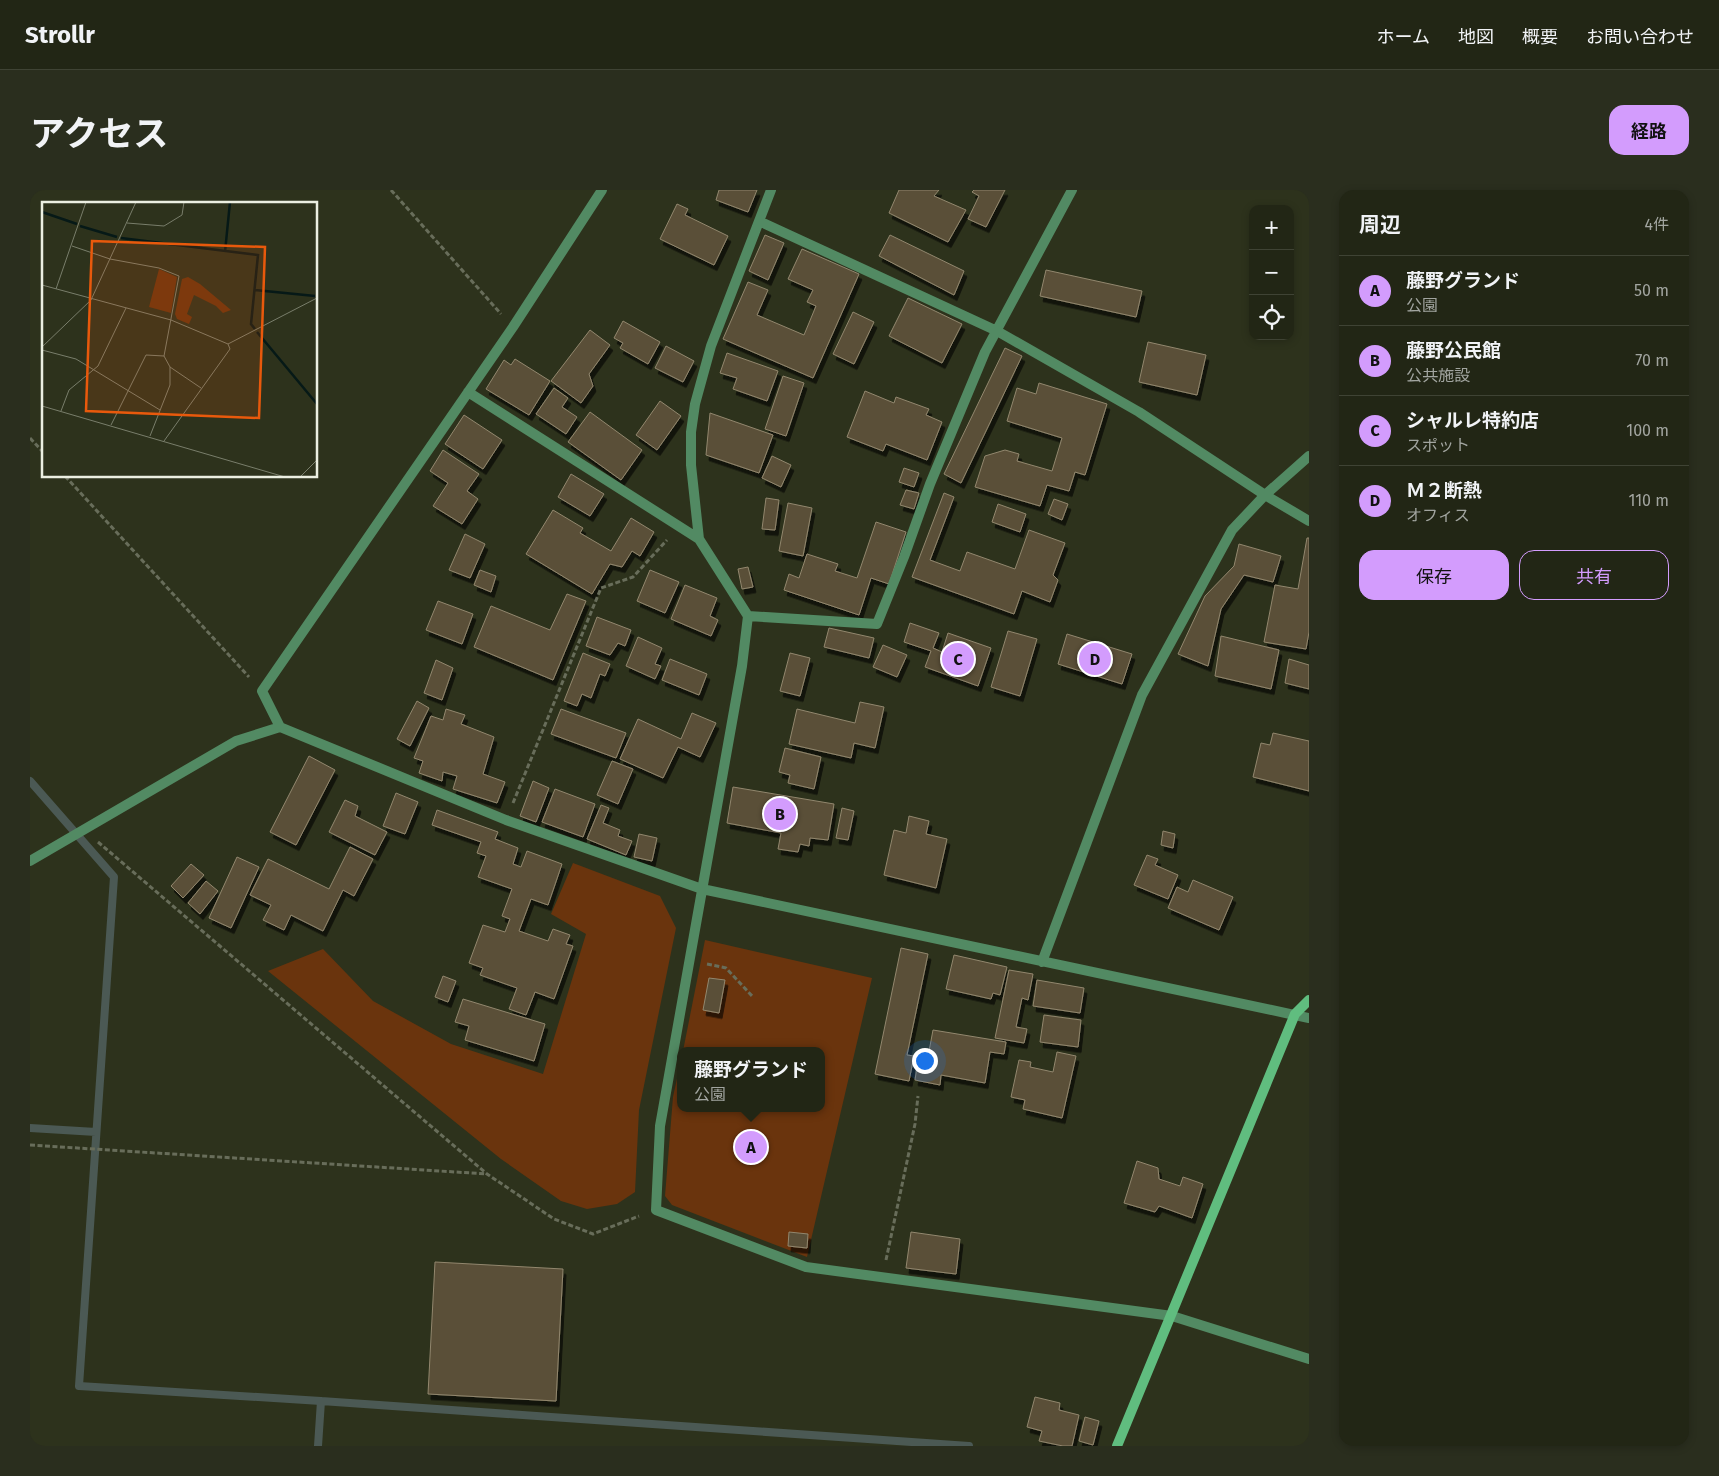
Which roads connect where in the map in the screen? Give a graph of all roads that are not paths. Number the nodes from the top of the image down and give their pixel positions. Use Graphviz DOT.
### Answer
graph roads {
  1 [pos="602,190"];
  2 [pos="771,190"];
  3 [pos="1072,190"];
  4 [pos="759,220"];
  5 [pos="997,331"];
  6 [pos="468,392"];
  7 [pos="1309,456"];
  8 [pos="1266,495"];
  9 [pos="1309,521"];
  10 [pos="699,538"];
  11 [pos="748,616"];
  12 [pos="280,727"];
  13 [pos="30,861"];
  14 [pos="702,888"];
  15 [pos="1042,962"];
  16 [pos="1309,1000"];
  17 [pos="1296,1014"];
  18 [pos="1309,1018"];
  19 [pos="1172,1316"];
  20 [pos="1309,1359"];
  21 [pos="1118,1446"];
  1 -- 6 [label="street"];
  2 -- 4 [label="street"];
  3 -- 5 [label="street"];
  4 -- 5 [label="street"];
  4 -- 10 [label="street"];
  5 -- 8 [label="street"];
  5 -- 11 [label="street"];
  6 -- 10 [label="street"];
  6 -- 12 [label="street"];
  7 -- 8 [label="street"];
  8 -- 9 [label="street"];
  8 -- 15 [label="street"];
  10 -- 11 [label="street"];
  11 -- 14 [label="street"];
  12 -- 13 [label="street"];
  12 -- 14 [label="street"];
  14 -- 15 [label="street"];
  14 -- 19 [label="street"];
  15 -- 17 [label="street"];
  16 -- 17 [label="street"];
  17 -- 18 [label="street"];
  17 -- 19 [label="street"];
  19 -- 20 [label="street"];
  19 -- 21 [label="street"];
}
